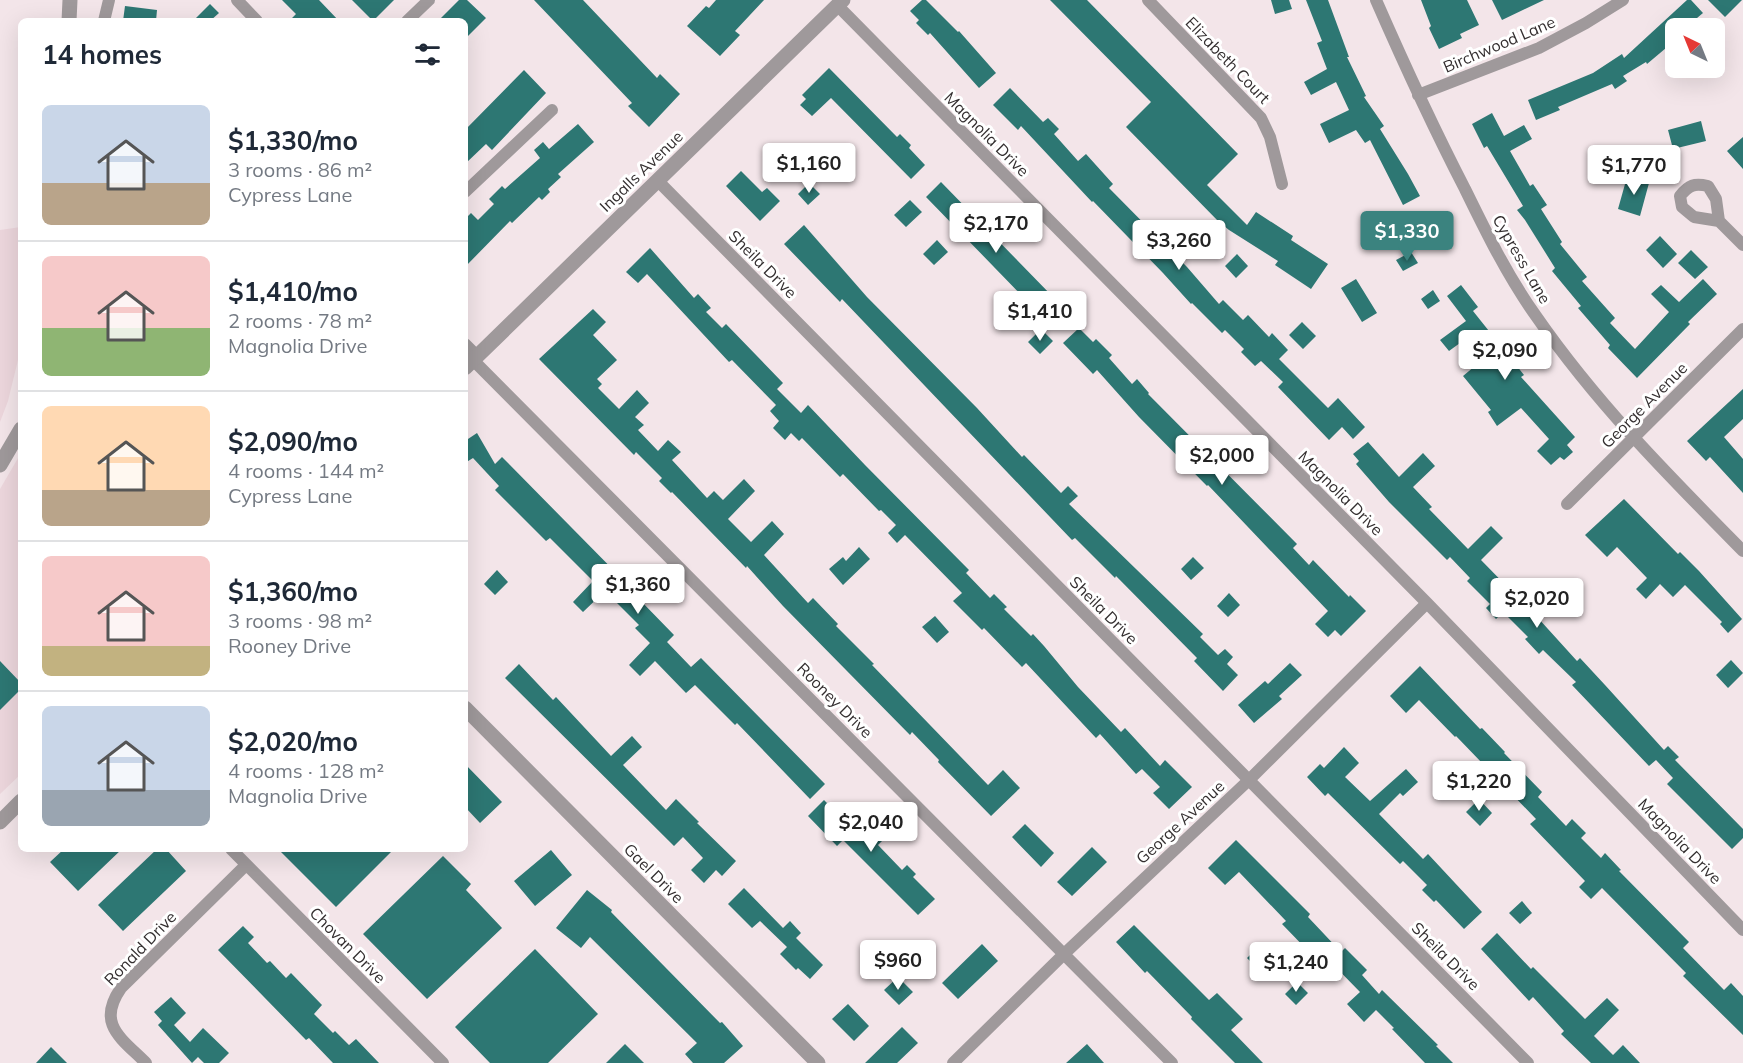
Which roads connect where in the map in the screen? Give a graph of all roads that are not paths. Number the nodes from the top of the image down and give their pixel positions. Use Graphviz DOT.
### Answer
graph roads {
  1 [pos="70,0"];
  2 [pos="109,0"];
  3 [pos="237,0"];
  4 [pos="429,0"];
  5 [pos="1148,0"];
  6 [pos="1376,0"];
  7 [pos="1623,0"];
  8 [pos="840,3"];
  9 [pos="69,18"];
  10 [pos="105,18"];
  11 [pos="254,18"];
  12 [pos="410,18"];
  13 [pos="1418,95"];
  14 [pos="552,110"];
  15 [pos="658,181"];
  16 [pos="1281,184"];
  17 [pos="468,189"];
  18 [pos="1719,221"];
  19 [pos="1743,245"];
  20 [pos="1743,329"];
  21 [pos="472,362"];
  22 [pos="18,434"];
  23 [pos="1633,439"];
  24 [pos="0,465"];
  25 [pos="1568,504"];
  26 [pos="1743,552"];
  27 [pos="1427,603"];
  28 [pos="468,711"];
  29 [pos="1249,780"];
  30 [pos="18,804"];
  31 [pos="0,822"];
  32 [pos="234,852"];
  33 [pos="246,865"];
  34 [pos="1743,930"];
  35 [pos="1064,954"];
  36 [pos="146,1063"];
  37 [pos="442,1063"];
  38 [pos="818,1063"];
  39 [pos="953,1063"];
  40 [pos="1172,1063"];
  41 [pos="1528,1063"];
  1 -- 9 [label="street"];
  2 -- 10 [label="street"];
  3 -- 11 [label="street"];
  4 -- 12 [label="street"];
  5 -- 16 [label="street, Elizabeth Court"];
  6 -- 13 [label="street, Cypress Lane"];
  7 -- 13 [label="street, Birchwood Lane"];
  8 -- 15 [label="street, Ingalls Avenue"];
  8 -- 27 [label="street, Magnolia Drive"];
  13 -- 23 [label="street, Cypress Lane"];
  14 -- 17 [label="street"];
  15 -- 21 [label="street, Ingalls Avenue"];
  15 -- 29 [label="street, Sheila Drive"];
  18 -- 19 [label="street"];
  20 -- 23 [label="street, George Avenue"];
  21 -- 35 [label="street, Rooney Drive"];
  22 -- 24 [label="street"];
  23 -- 25 [label="street, George Avenue"];
  23 -- 26 [label="street, Cypress Lane"];
  27 -- 29 [label="street, George Avenue"];
  27 -- 34 [label="street, Magnolia Drive"];
  28 -- 38 [label="street, Gael Drive"];
  29 -- 35 [label="street, George Avenue"];
  29 -- 41 [label="street, Sheila Drive"];
  30 -- 31 [label="street"];
  32 -- 33 [label="street, Chovan Drive"];
  33 -- 36 [label="street, Ronald Drive"];
  33 -- 37 [label="street, Chovan Drive"];
  35 -- 39 [label="street, George Avenue"];
  35 -- 40 [label="street, Rooney Drive"];
}
